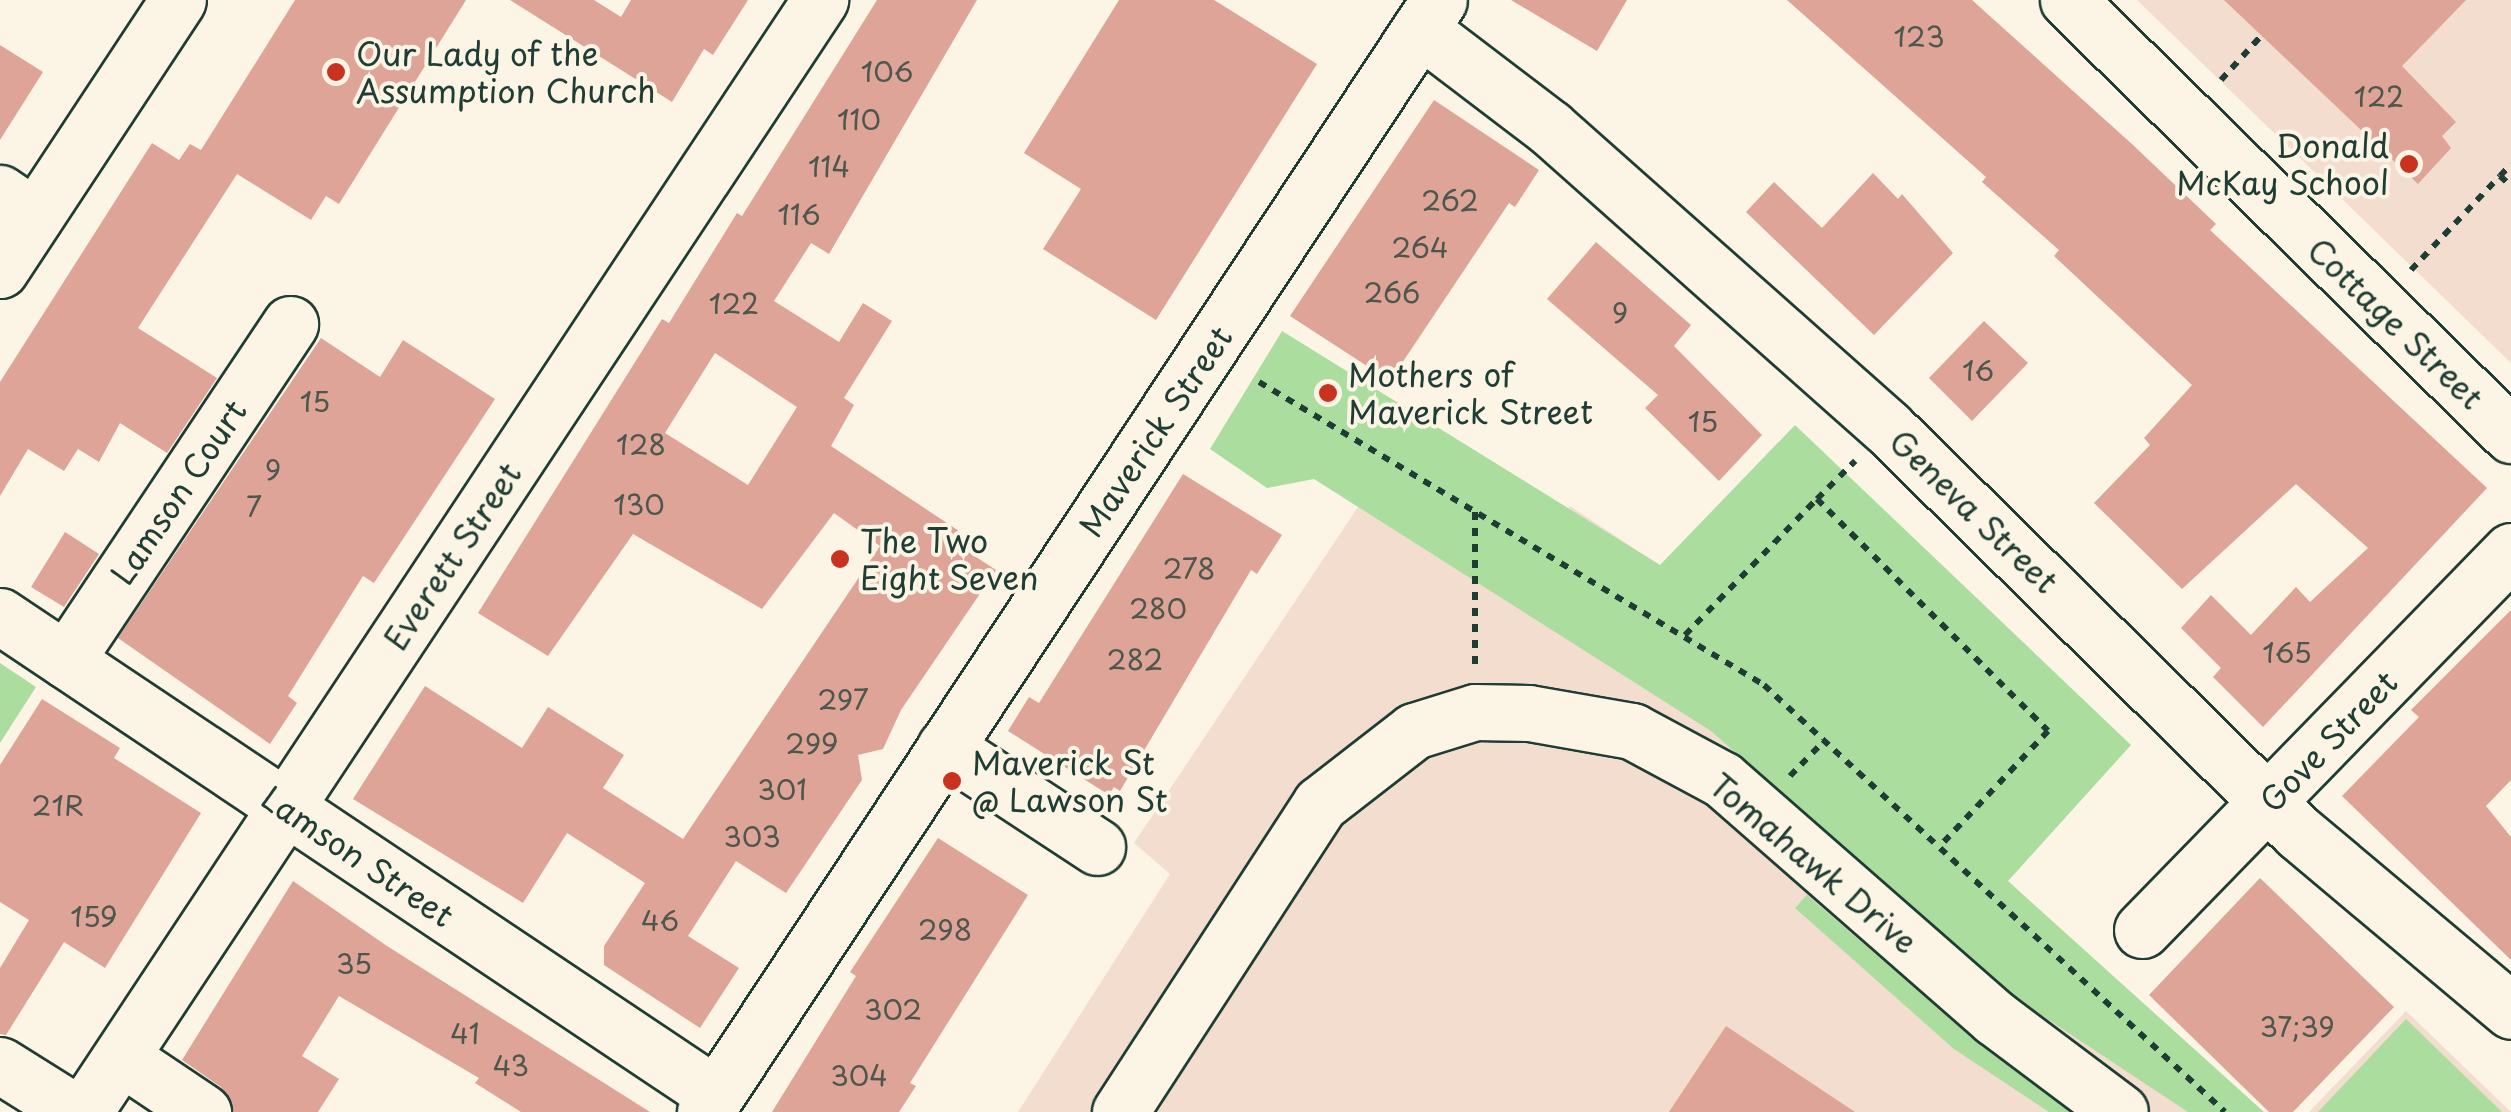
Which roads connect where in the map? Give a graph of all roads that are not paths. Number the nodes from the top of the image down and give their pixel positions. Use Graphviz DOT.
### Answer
graph roads {
  1 [pos="178,0"];
  2 [pos="820,0"];
  3 [pos="2068,0"];
  4 [pos="1430,15"];
  5 [pos="18,205"];
  6 [pos="0,270"];
  7 [pos="290,324"];
  8 [pos="2511,436"];
  9 [pos="2511,550"];
  10 [pos="0,616"];
  11 [pos="66,660"];
  12 [pos="945,747"];
  13 [pos="2270,803"];
  14 [pos="286,807"];
  15 [pos="1098,847"];
  16 [pos="2142,930"];
  17 [pos="2511,1010"];
  18 [pos="121,1057"];
  19 [pos="0,1065"];
  20 [pos="710,1104"];
  21 [pos="76,1112"];
  22 [pos="84,1112"];
  23 [pos="203,1112"];
  24 [pos="1120,1112"];
  25 [pos="2120,1112"];
  1 -- 5 [label="street"];
  2 -- 14 [label="street, Everett Street"];
  3 -- 8 [label="street, Cottage Street"];
  4 -- 12 [label="street, Maverick Street"];
  4 -- 13 [label="street, Geneva Street"];
  5 -- 6 [label="street"];
  7 -- 11 [label="street, Lamson Court"];
  9 -- 13 [label="street, Gove Street"];
  10 -- 11 [label="street, Lamson Street"];
  11 -- 14 [label="street, Lamson Street"];
  12 -- 15 [label="street"];
  12 -- 20 [label="street, Maverick Street"];
  13 -- 16 [label="street, Gove Street"];
  13 -- 17 [label="street, Geneva Street"];
  14 -- 18 [label="street, Everett Street"];
  14 -- 20 [label="street, Lamson Street"];
  18 -- 22 [label="street, Everett Street"];
  18 -- 23 [label="street"];
  19 -- 21 [label="street"];
  24 -- 25 [label="street, Tomahawk Drive"];
}
